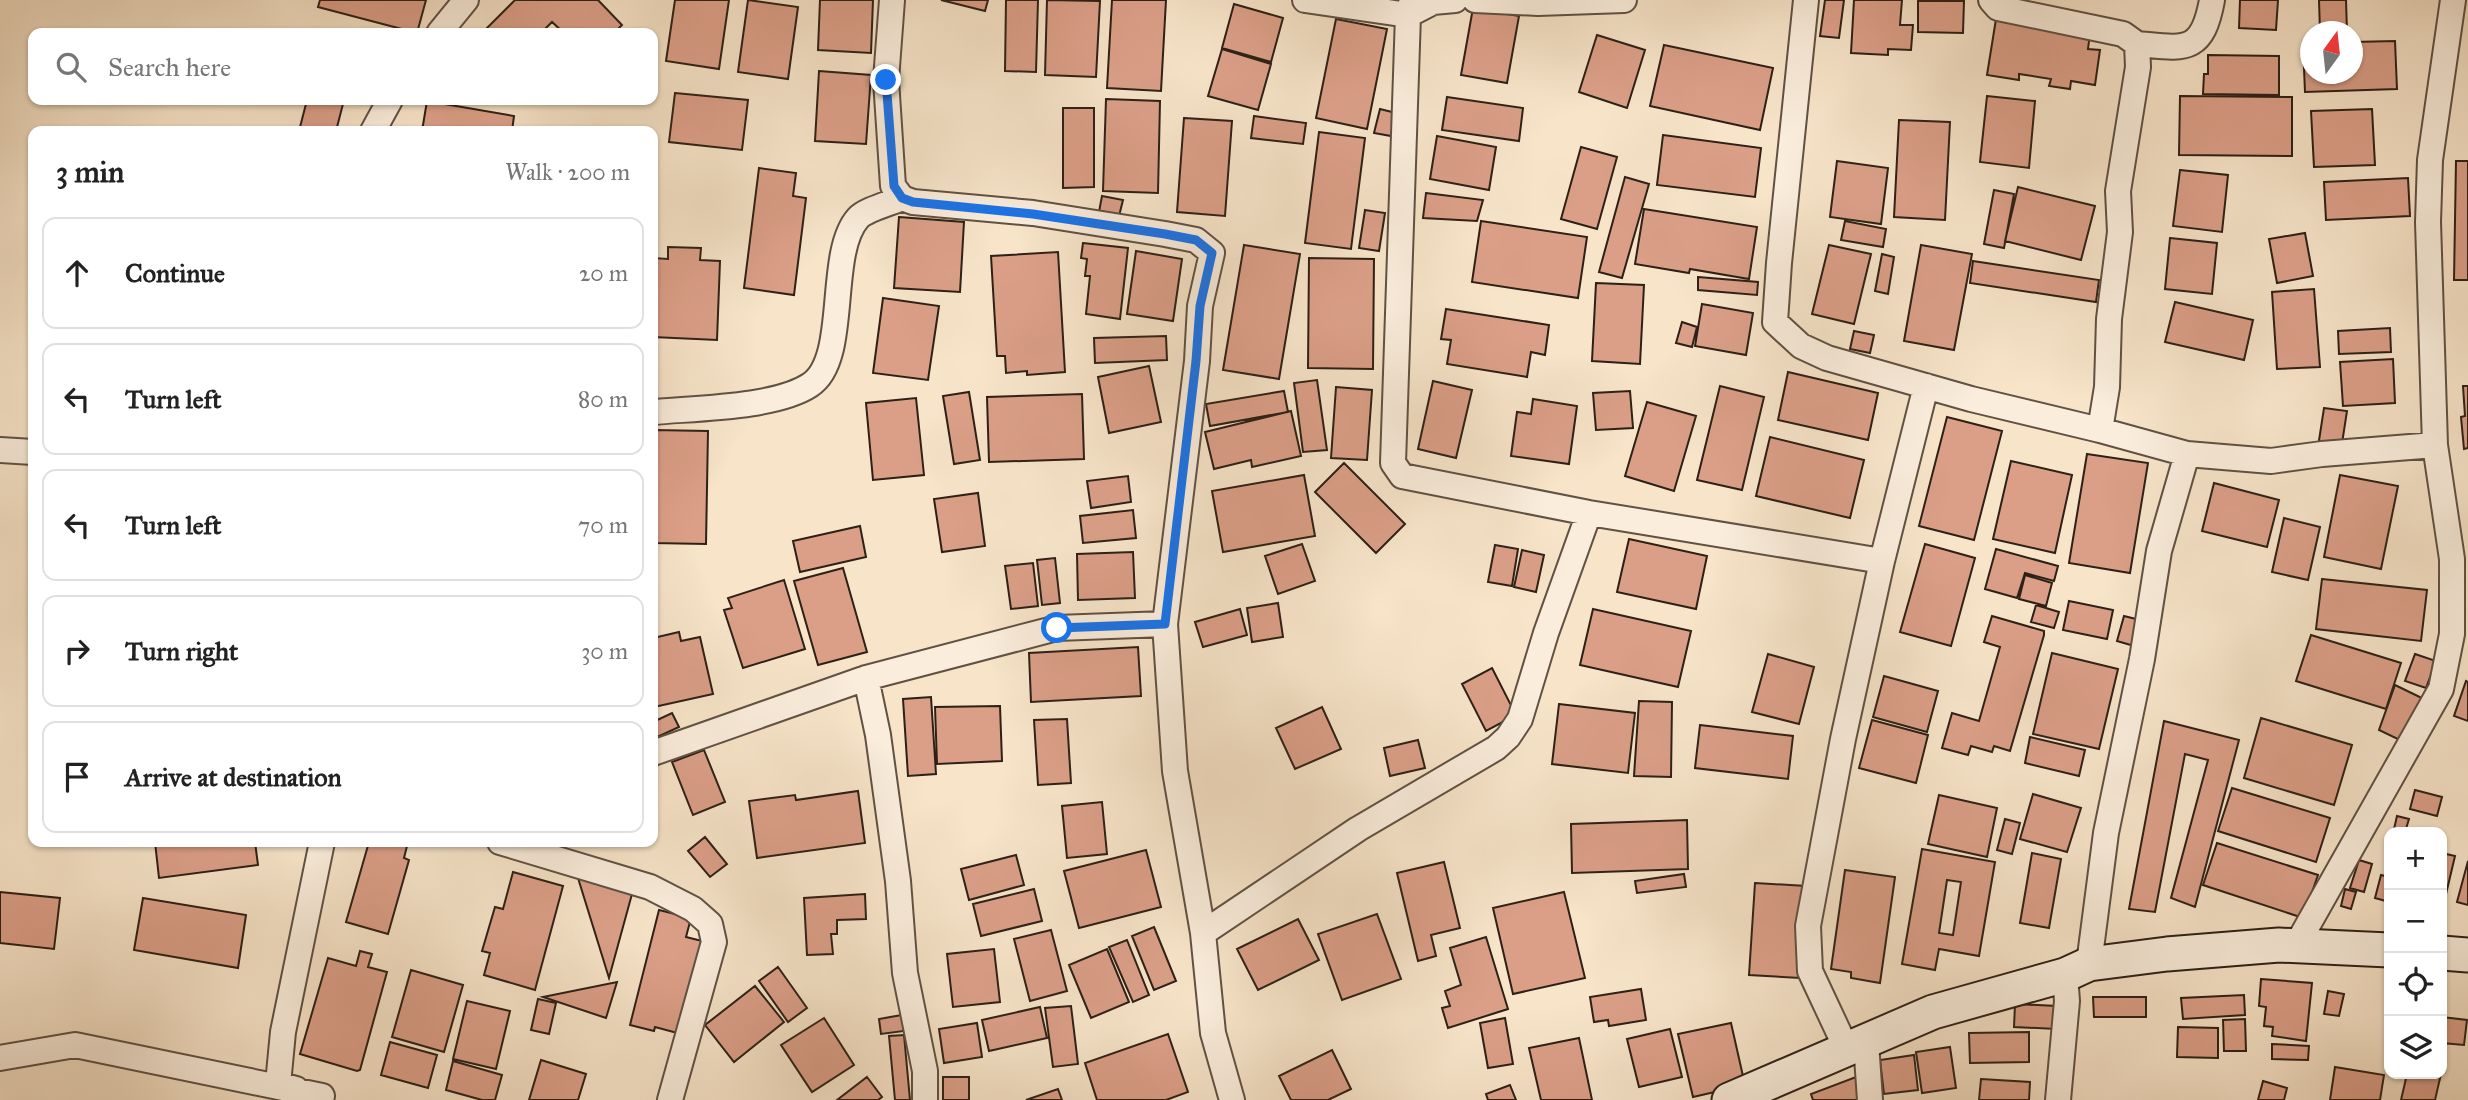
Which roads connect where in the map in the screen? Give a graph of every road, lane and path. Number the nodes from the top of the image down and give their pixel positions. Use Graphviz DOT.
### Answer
graph roads {
  1 [pos="466,0"];
  2 [pos="892,0"];
  3 [pos="1305,0"];
  4 [pos="1455,0"];
  5 [pos="1475,0"];
  6 [pos="1624,0"];
  7 [pos="1991,0"];
  8 [pos="2212,0"];
  9 [pos="2453,0"];
  10 [pos="1798,2"];
  11 [pos="1410,8"];
  12 [pos="443,28"];
  13 [pos="2137,44"];
  14 [pos="387,105"];
  15 [pos="376,126"];
  16 [pos="902,198"];
  17 [pos="1926,386"];
  18 [pos="658,412"];
  19 [pos="2100,430"];
  20 [pos="2435,445"];
  21 [pos="0,450"];
  22 [pos="28,452"];
  23 [pos="2188,454"];
  24 [pos="1589,513"];
  25 [pos="1882,561"];
  26 [pos="1165,624"];
  27 [pos="866,678"];
  28 [pos="658,751"];
  29 [pos="321,847"];
  30 [pos="517,847"];
  31 [pos="1203,933"];
  32 [pos="2296,946"];
  33 [pos="2384,950"];
  34 [pos="2447,953"];
  35 [pos="2468,955"];
  36 [pos="2077,970"];
  37 [pos="1857,1046"];
  38 [pos="0,1058"];
  39 [pos="330,1098"];
  40 [pos="670,1100"];
  41 [pos="925,1100"];
  42 [pos="1232,1100"];
  43 [pos="1729,1100"];
  44 [pos="1870,1100"];
  45 [pos="2058,1100"];
  1 -- 12 [label="street"];
  2 -- 16 [label="street"];
  3 -- 11 [label="street"];
  4 -- 11 [label="street"];
  5 -- 6 [label="street"];
  7 -- 13 [label="street"];
  8 -- 13 [label="street"];
  9 -- 20 [label="street"];
  10 -- 17 [label="street"];
  11 -- 24 [label="street"];
  13 -- 19 [label="street"];
  14 -- 15 [label="street"];
  16 -- 18 [label="street"];
  16 -- 26 [label="street"];
  17 -- 19 [label="street"];
  17 -- 25 [label="street"];
  19 -- 23 [label="street"];
  20 -- 23 [label="street"];
  20 -- 32 [label="street"];
  21 -- 22 [label="street"];
  23 -- 36 [label="street"];
  24 -- 25 [label="street"];
  24 -- 31 [label="street"];
  25 -- 37 [label="street"];
  26 -- 27 [label="street"];
  26 -- 31 [label="street"];
  27 -- 28 [label="street"];
  27 -- 41 [label="street"];
  29 -- 39 [label="street"];
  30 -- 40 [label="street"];
  31 -- 42 [label="street"];
  32 -- 33 [label="street"];
  32 -- 36 [label="street"];
  34 -- 35 [label="street"];
  36 -- 37 [label="street"];
  36 -- 45 [label="street"];
  37 -- 43 [label="street"];
  37 -- 44 [label="street"];
  38 -- 39 [label="street"];
}
